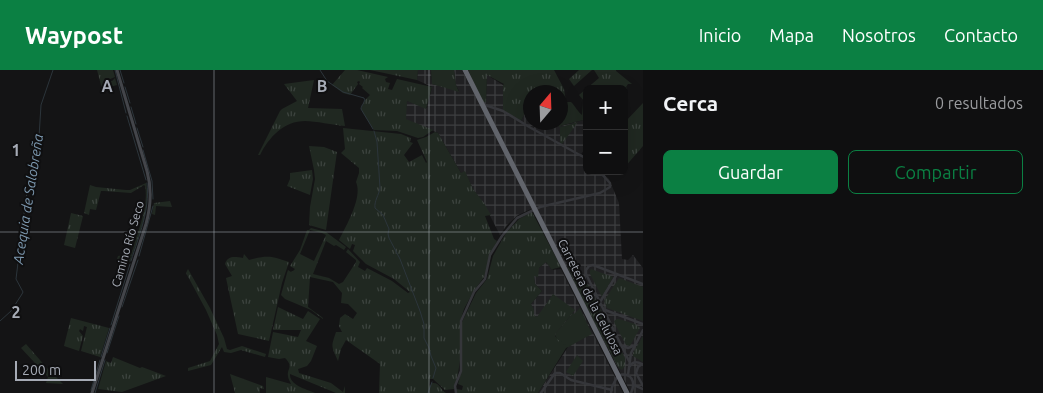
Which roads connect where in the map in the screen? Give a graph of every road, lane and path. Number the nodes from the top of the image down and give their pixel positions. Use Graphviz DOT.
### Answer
graph roads {
  1 [pos="117,70"];
  2 [pos="465,70"];
  3 [pos="482,104"];
  4 [pos="583,157"];
  5 [pos="603,175"];
  6 [pos="535,209"];
  7 [pos="617,274"];
  8 [pos="643,284"];
  9 [pos="600,302"];
  10 [pos="605,310"];
  11 [pos="618,315"];
  12 [pos="610,322"];
  13 [pos="643,324"];
  14 [pos="643,330"];
  15 [pos="634,345"];
  16 [pos="623,346"];
  17 [pos="629,361"];
  18 [pos="643,364"];
  19 [pos="629,367"];
  20 [pos="618,375"];
  21 [pos="628,376"];
  22 [pos="634,385"];
  23 [pos="643,388"];
  24 [pos="611,391"];
  25 [pos="92,393"];
  26 [pos="456,393"];
  27 [pos="541,393"];
  28 [pos="629,393"];
  1 -- 25 [label="street, Camino Río Seco"];
  2 -- 3 [label="highway, Carretera de la Celulosa"];
  3 -- 4 [label="street"];
  3 -- 6 [label="highway, Carretera de la Celulosa"];
  5 -- 6 [label="street"];
  6 -- 20 [label="highway, Carretera de la Celulosa"];
  6 -- 26 [label="street"];
  7 -- 8 [label="street"];
  7 -- 9 [label="street"];
  7 -- 9 [label="street"];
  9 -- 10 [label="street"];
  10 -- 11 [label="street"];
  10 -- 12 [label="street"];
  11 -- 12 [label="street"];
  11 -- 13 [label="street"];
  12 -- 16 [label="street"];
  14 -- 15 [label="street"];
  15 -- 16 [label="street"];
  15 -- 17 [label="street"];
  16 -- 17 [label="street"];
  17 -- 19 [label="street"];
  18 -- 19 [label="street"];
  18 -- 23 [label="street"];
  19 -- 21 [label="street"];
  20 -- 21 [label="street"];
  20 -- 24 [label="street"];
  20 -- 28 [label="highway, Carretera de la Celulosa"];
  21 -- 22 [label="street"];
  22 -- 23 [label="street"];
  22 -- 28 [label="street"];
  24 -- 27 [label="street"];
}
